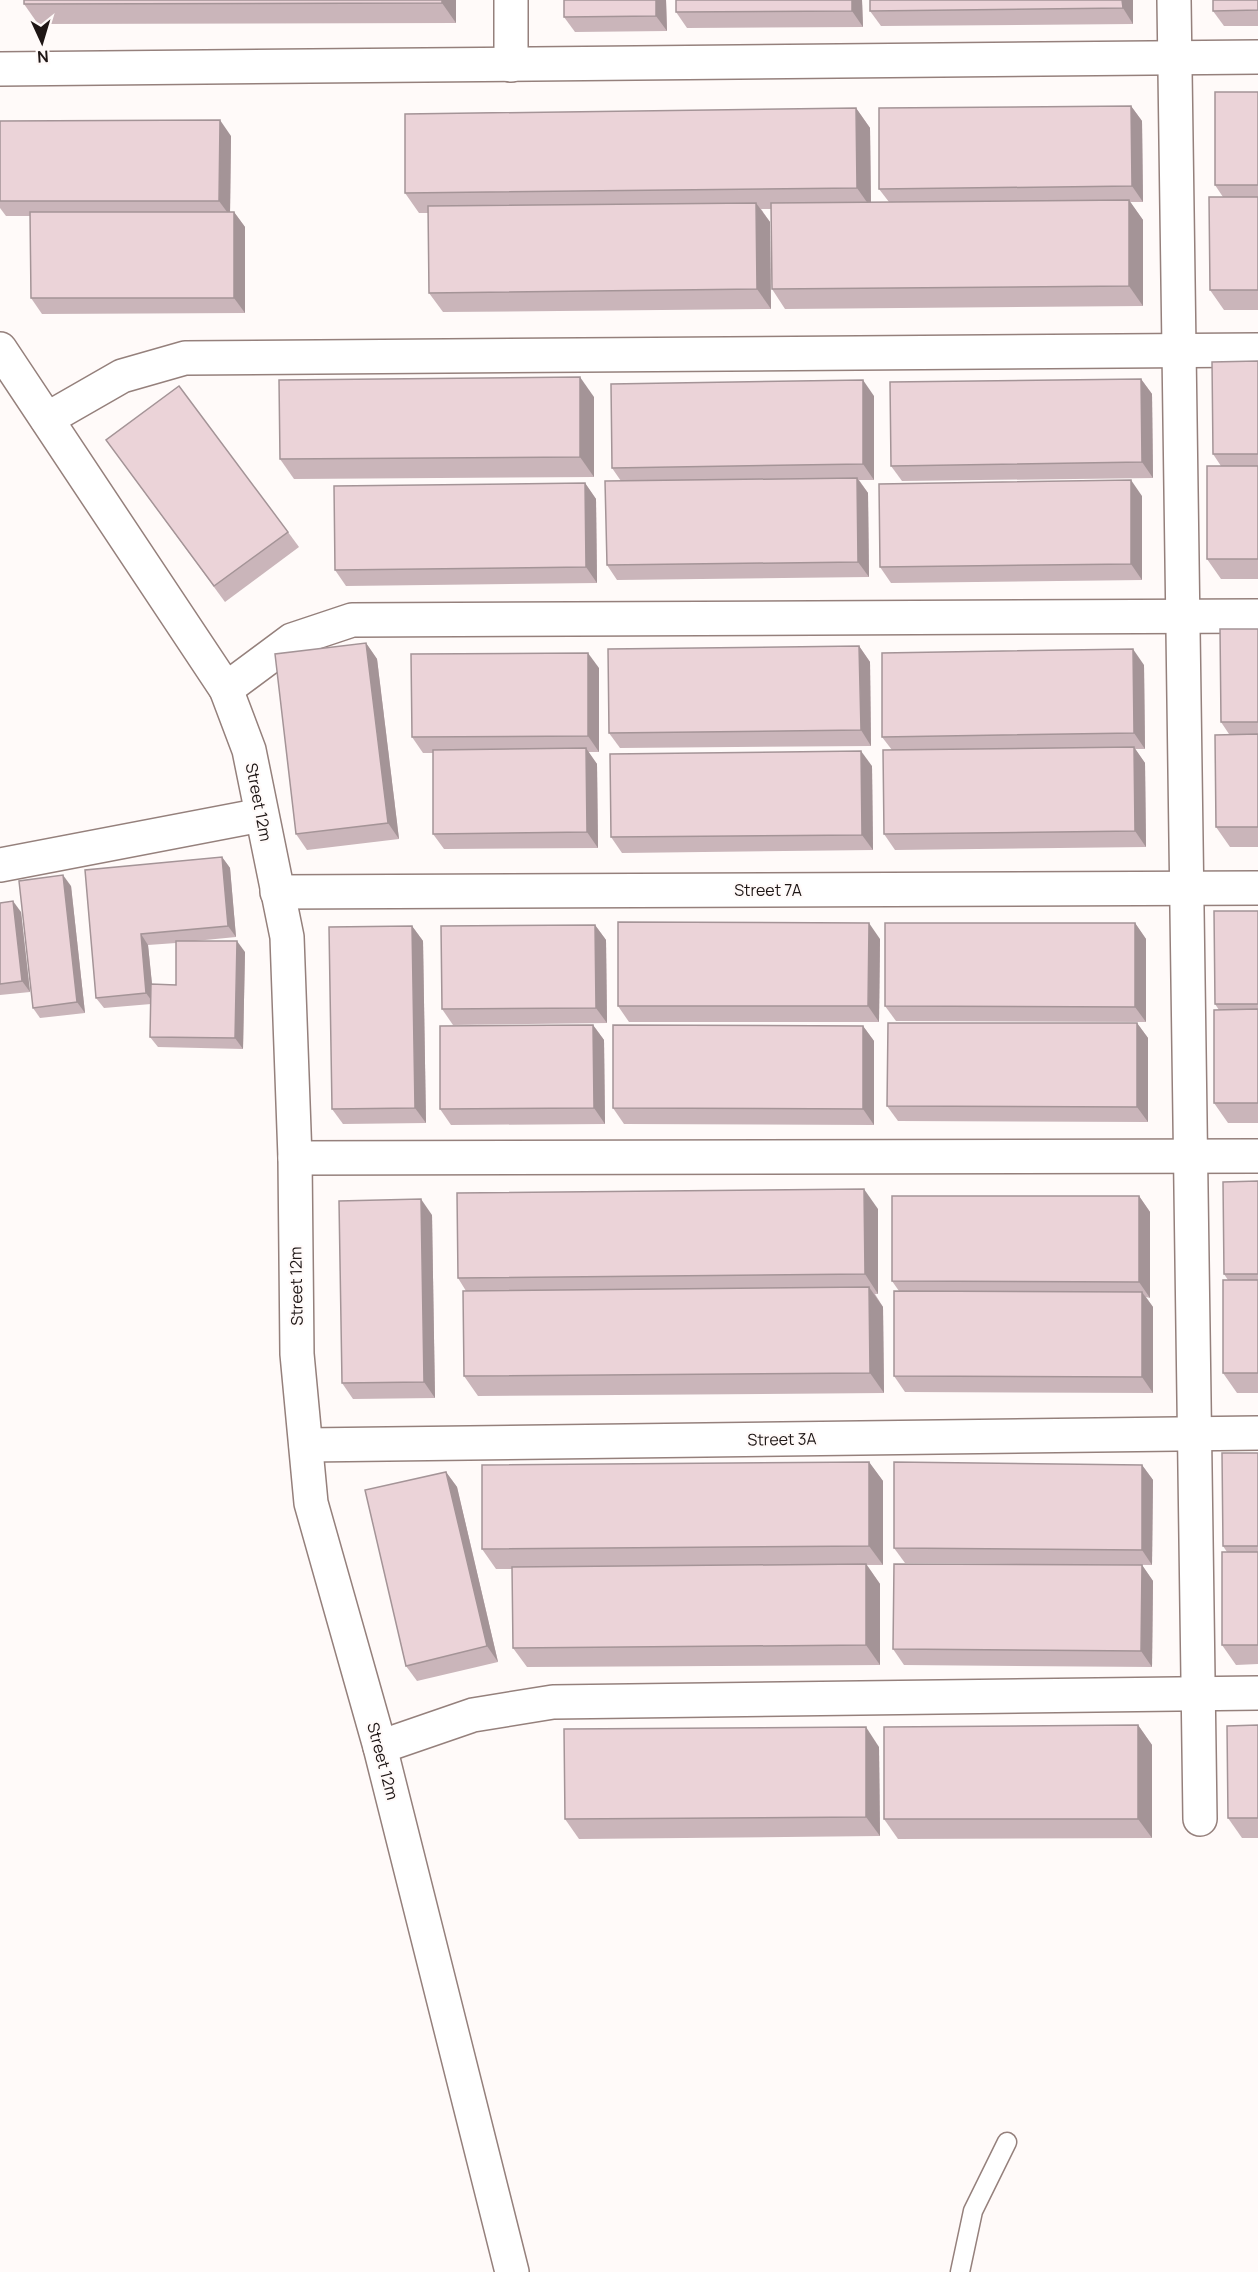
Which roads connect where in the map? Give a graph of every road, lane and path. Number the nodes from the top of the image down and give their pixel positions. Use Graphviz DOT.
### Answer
graph roads {
  1 [pos="511,0"];
  2 [pos="1174,0"];
  3 [pos="1258,57"];
  4 [pos="1175,58"];
  5 [pos="511,64"];
  6 [pos="0,69"];
  7 [pos="0,349"];
  8 [pos="1180,350"];
  9 [pos="1258,350"];
  10 [pos="47,419"];
  11 [pos="1183,616"];
  12 [pos="1258,616"];
  13 [pos="226,689"];
  14 [pos="261,815"];
  15 [pos="0,865"];
  16 [pos="1187,888"];
  17 [pos="1258,888"];
  18 [pos="277,892"];
  19 [pos="1191,1156"];
  20 [pos="1258,1156"];
  21 [pos="295,1158"];
  22 [pos="1258,1433"];
  23 [pos="1195,1434"];
  24 [pos="306,1445"];
  25 [pos="1258,1693"];
  26 [pos="1198,1694"];
  27 [pos="380,1747"];
  28 [pos="1200,1819"];
  29 [pos="1007,2142"];
  30 [pos="512,2272"];
  31 [pos="960,2272"];
  1 -- 5 [label="street"];
  2 -- 4 [label="street"];
  3 -- 4 [label="street"];
  4 -- 5 [label="street"];
  4 -- 8 [label="street"];
  5 -- 6 [label="street"];
  7 -- 10 [label="street, Street 12m"];
  8 -- 9 [label="street"];
  8 -- 10 [label="street"];
  8 -- 11 [label="street"];
  10 -- 13 [label="street, Street 12m"];
  11 -- 12 [label="street"];
  11 -- 13 [label="street"];
  11 -- 16 [label="street"];
  13 -- 14 [label="street, Street 12m"];
  14 -- 15 [label="street"];
  14 -- 18 [label="street, Street 12m"];
  16 -- 17 [label="street, Street 7A"];
  16 -- 18 [label="street, Street 7A"];
  16 -- 19 [label="street"];
  18 -- 21 [label="street, Street 12m"];
  19 -- 20 [label="street"];
  19 -- 21 [label="street"];
  19 -- 23 [label="street"];
  21 -- 24 [label="street, Street 12m"];
  22 -- 23 [label="street, Street 3A"];
  23 -- 24 [label="street, Street 3A"];
  23 -- 26 [label="street"];
  24 -- 27 [label="street, Street 12m"];
  25 -- 26 [label="street"];
  26 -- 27 [label="street"];
  26 -- 28 [label="street"];
  27 -- 30 [label="street, Street 12m"];
  29 -- 31 [label="lane"];
}
